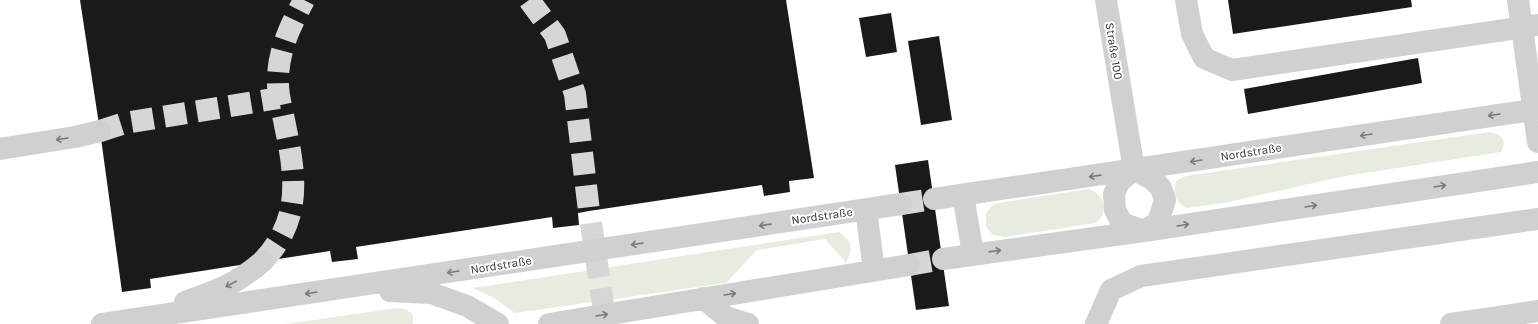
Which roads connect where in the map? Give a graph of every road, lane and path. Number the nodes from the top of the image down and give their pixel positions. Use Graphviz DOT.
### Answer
graph roads {
  1 [pos="1106,0"];
  2 [pos="1186,0"];
  3 [pos="1518,0"];
  4 [pos="1530,26"];
  5 [pos="1536,109"];
  6 [pos="100,131"];
  7 [pos="1538,142"];
  8 [pos="0,149"];
  9 [pos="1134,170"];
  10 [pos="1538,172"];
  11 [pos="963,195"];
  12 [pos="934,199"];
  13 [pos="901,204"];
  14 [pos="866,210"];
  15 [pos="1538,219"];
  16 [pos="1144,231"];
  17 [pos="973,254"];
  18 [pos="943,260"];
  19 [pos="263,261"];
  20 [pos="909,265"];
  21 [pos="874,270"];
  22 [pos="344,288"];
  23 [pos="703,298"];
  24 [pos="1538,311"];
  25 [pos="145,318"];
  26 [pos="102,324"];
  27 [pos="498,324"];
  28 [pos="549,324"];
  29 [pos="748,324"];
  30 [pos="1096,324"];
  31 [pos="1451,324"];
  1 -- 9 [label="street, Straße 100"];
  2 -- 4 [label="street"];
  3 -- 4 [label="street"];
  4 -- 5 [label="street"];
  5 -- 7 [label="street"];
  5 -- 9 [label="street, Nordstraße, one-way"];
  6 -- 8 [label="street, one-way"];
  9 -- 11 [label="street, Nordstraße, one-way"];
  9 -- 16 [label="street"];
  9 -- 16 [label="street"];
  16 -- 10 [label="street, one-way"];
  11 -- 12 [label="street, Nordstraße"];
  11 -- 17 [label="street"];
  13 -- 14 [label="street, Nordstraße"];
  14 -- 21 [label="street"];
  14 -- 22 [label="street, Nordstraße, one-way"];
  15 -- 30 [label="street"];
  17 -- 16 [label="street, one-way"];
  17 -- 18 [label="street"];
  19 -- 25 [label="street, one-way"];
  20 -- 21 [label="street"];
  23 -- 21 [label="street, one-way"];
  22 -- 25 [label="street, Nordstraße, one-way"];
  22 -- 27 [label="street"];
  28 -- 23 [label="street, one-way"];
  23 -- 29 [label="street"];
  24 -- 31 [label="street"];
  25 -- 26 [label="street, Nordstraße"];
}
